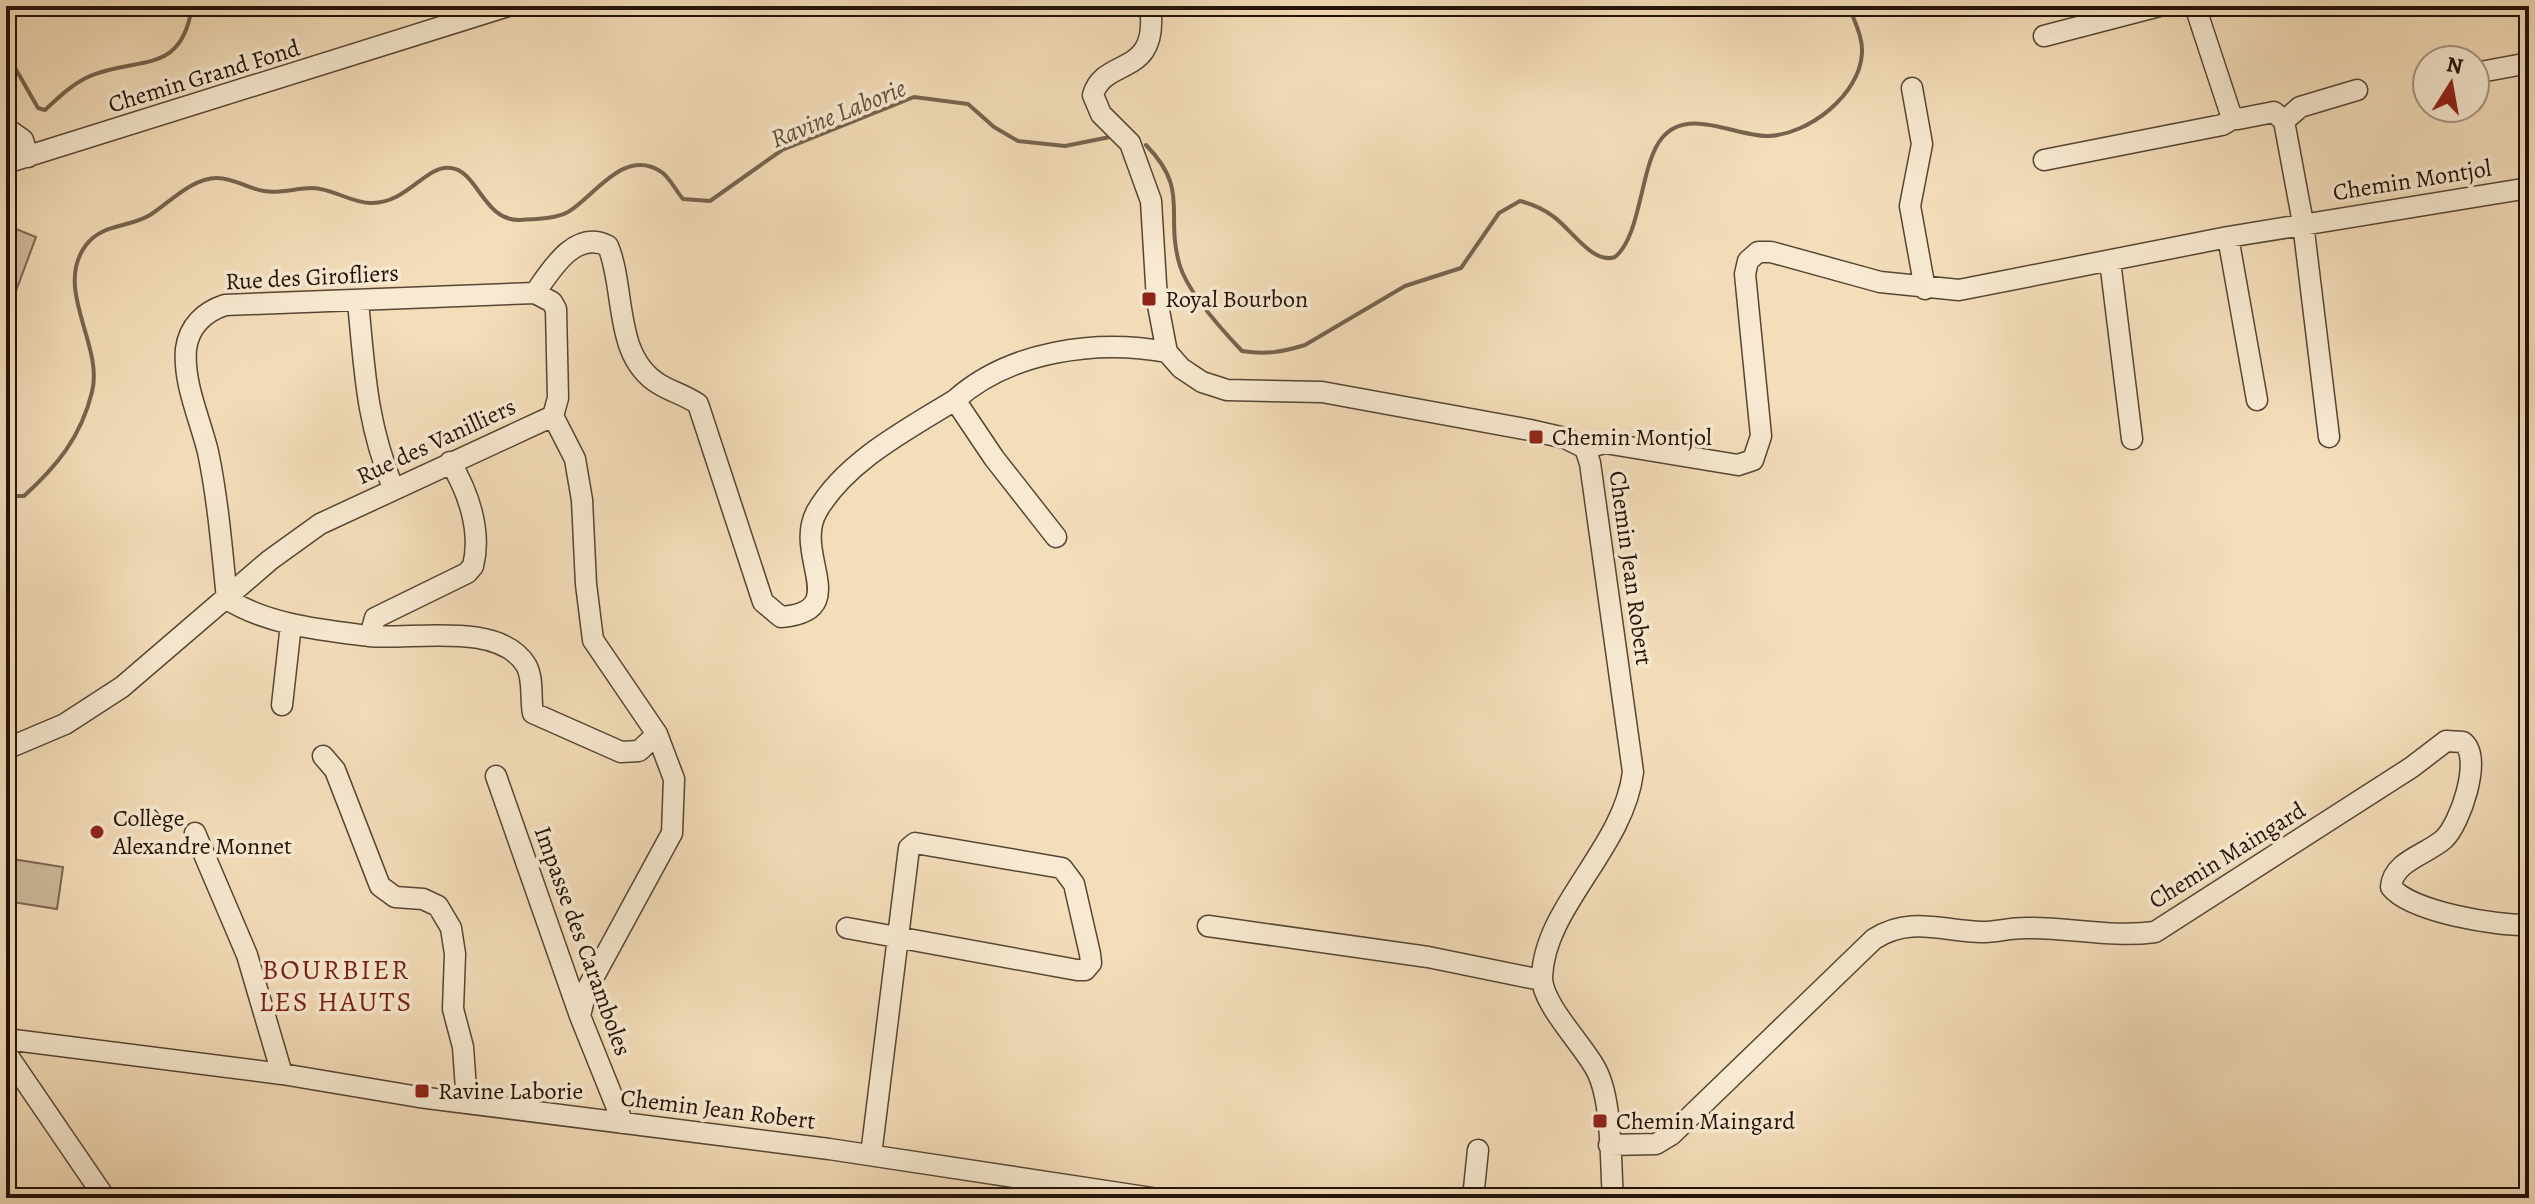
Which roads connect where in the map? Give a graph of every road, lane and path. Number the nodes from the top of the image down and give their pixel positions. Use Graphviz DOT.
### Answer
graph roads {
  1 [pos="508,6"];
  2 [pos="1150,6"];
  3 [pos="2159,6"];
  4 [pos="2195,6"];
  5 [pos="2044,36"];
  6 [pos="2529,63"];
  7 [pos="2491,70"];
  8 [pos="1912,88"];
  9 [pos="2357,90"];
  10 [pos="2234,118"];
  11 [pos="2284,121"];
  12 [pos="6,128"];
  13 [pos="28,157"];
  14 [pos="2044,160"];
  15 [pos="6,163"];
  16 [pos="2529,188"];
  17 [pos="2303,223"];
  18 [pos="2228,237"];
  19 [pos="2110,261"];
  20 [pos="1925,289"];
  21 [pos="535,293"];
  22 [pos="358,302"];
  23 [pos="1167,352"];
  24 [pos="955,400"];
  25 [pos="2257,400"];
  26 [pos="553,416"];
  27 [pos="2329,437"];
  28 [pos="2132,439"];
  29 [pos="1585,448"];
  30 [pos="450,462"];
  31 [pos="393,488"];
  32 [pos="1056,537"];
  33 [pos="227,599"];
  34 [pos="291,624"];
  35 [pos="370,636"];
  36 [pos="282,705"];
  37 [pos="657,734"];
  38 [pos="6,749"];
  39 [pos="323,756"];
  40 [pos="496,776"];
  41 [pos="195,833"];
  42 [pos="2529,925"];
  43 [pos="1208,926"];
  44 [pos="847,928"];
  45 [pos="898,939"];
  46 [pos="1541,980"];
  47 [pos="580,1016"];
  48 [pos="6,1039"];
  49 [pos="6,1053"];
  50 [pos="282,1074"];
  51 [pos="467,1103"];
  52 [pos="623,1123"];
  53 [pos="1609,1145"];
  54 [pos="1478,1150"];
  55 [pos="871,1155"];
  56 [pos="1143,1197"];
  57 [pos="105,1198"];
  58 [pos="1473,1198"];
  59 [pos="1613,1198"];
  1 -- 13 [label="street, Chemin Grand Fond"];
  2 -- 23 [label="street"];
  3 -- 5 [label="street"];
  4 -- 10 [label="street"];
  6 -- 7 [label="street"];
  8 -- 20 [label="street"];
  9 -- 11 [label="street"];
  10 -- 11 [label="street"];
  10 -- 14 [label="street"];
  11 -- 17 [label="street, Chemin Montjol"];
  12 -- 13 [label="street"];
  13 -- 15 [label="street, Chemin Grand Fond"];
  16 -- 17 [label="street, Chemin Montjol"];
  17 -- 18 [label="street, Chemin Montjol"];
  17 -- 27 [label="street, Chemin Montjol"];
  18 -- 19 [label="street, Chemin Montjol"];
  18 -- 25 [label="street"];
  19 -- 20 [label="street, Chemin Montjol"];
  19 -- 28 [label="street"];
  20 -- 29 [label="street, Chemin Montjol"];
  21 -- 22 [label="street, Rue des Girofliers"];
  21 -- 24 [label="street"];
  21 -- 26 [label="street"];
  22 -- 31 [label="street"];
  22 -- 33 [label="street, Rue des Girofliers"];
  23 -- 24 [label="street"];
  23 -- 29 [label="street, Chemin Jean Robert"];
  24 -- 32 [label="street"];
  26 -- 30 [label="street, Rue des Vanilliers"];
  26 -- 37 [label="street, Rue des Vanilliers"];
  29 -- 46 [label="street, Chemin Jean Robert"];
  30 -- 31 [label="street, Rue des Vanilliers"];
  30 -- 35 [label="street"];
  31 -- 33 [label="street, Rue des Vanilliers"];
  33 -- 34 [label="street"];
  33 -- 38 [label="street, Rue des Vanilliers"];
  34 -- 35 [label="street"];
  34 -- 36 [label="street"];
  35 -- 37 [label="street"];
  37 -- 47 [label="street, Rue des Vanilliers"];
  39 -- 51 [label="street"];
  40 -- 47 [label="street, Impasse des Caramboles"];
  41 -- 50 [label="street"];
  42 -- 53 [label="street, Chemin Maingard"];
  43 -- 46 [label="street"];
  44 -- 45 [label="street"];
  45 -- 45 [label="street"];
  45 -- 55 [label="street"];
  46 -- 53 [label="street"];
  47 -- 52 [label="street, Impasse des Caramboles"];
  48 -- 50 [label="street, Chemin Jean Robert"];
  49 -- 57 [label="street"];
  50 -- 51 [label="street, Chemin Jean Robert"];
  51 -- 52 [label="street, Chemin Jean Robert"];
  52 -- 55 [label="street, Chemin Jean Robert"];
  53 -- 59 [label="street"];
  54 -- 58 [label="street"];
  55 -- 56 [label="street, Chemin Jean Robert"];
}
